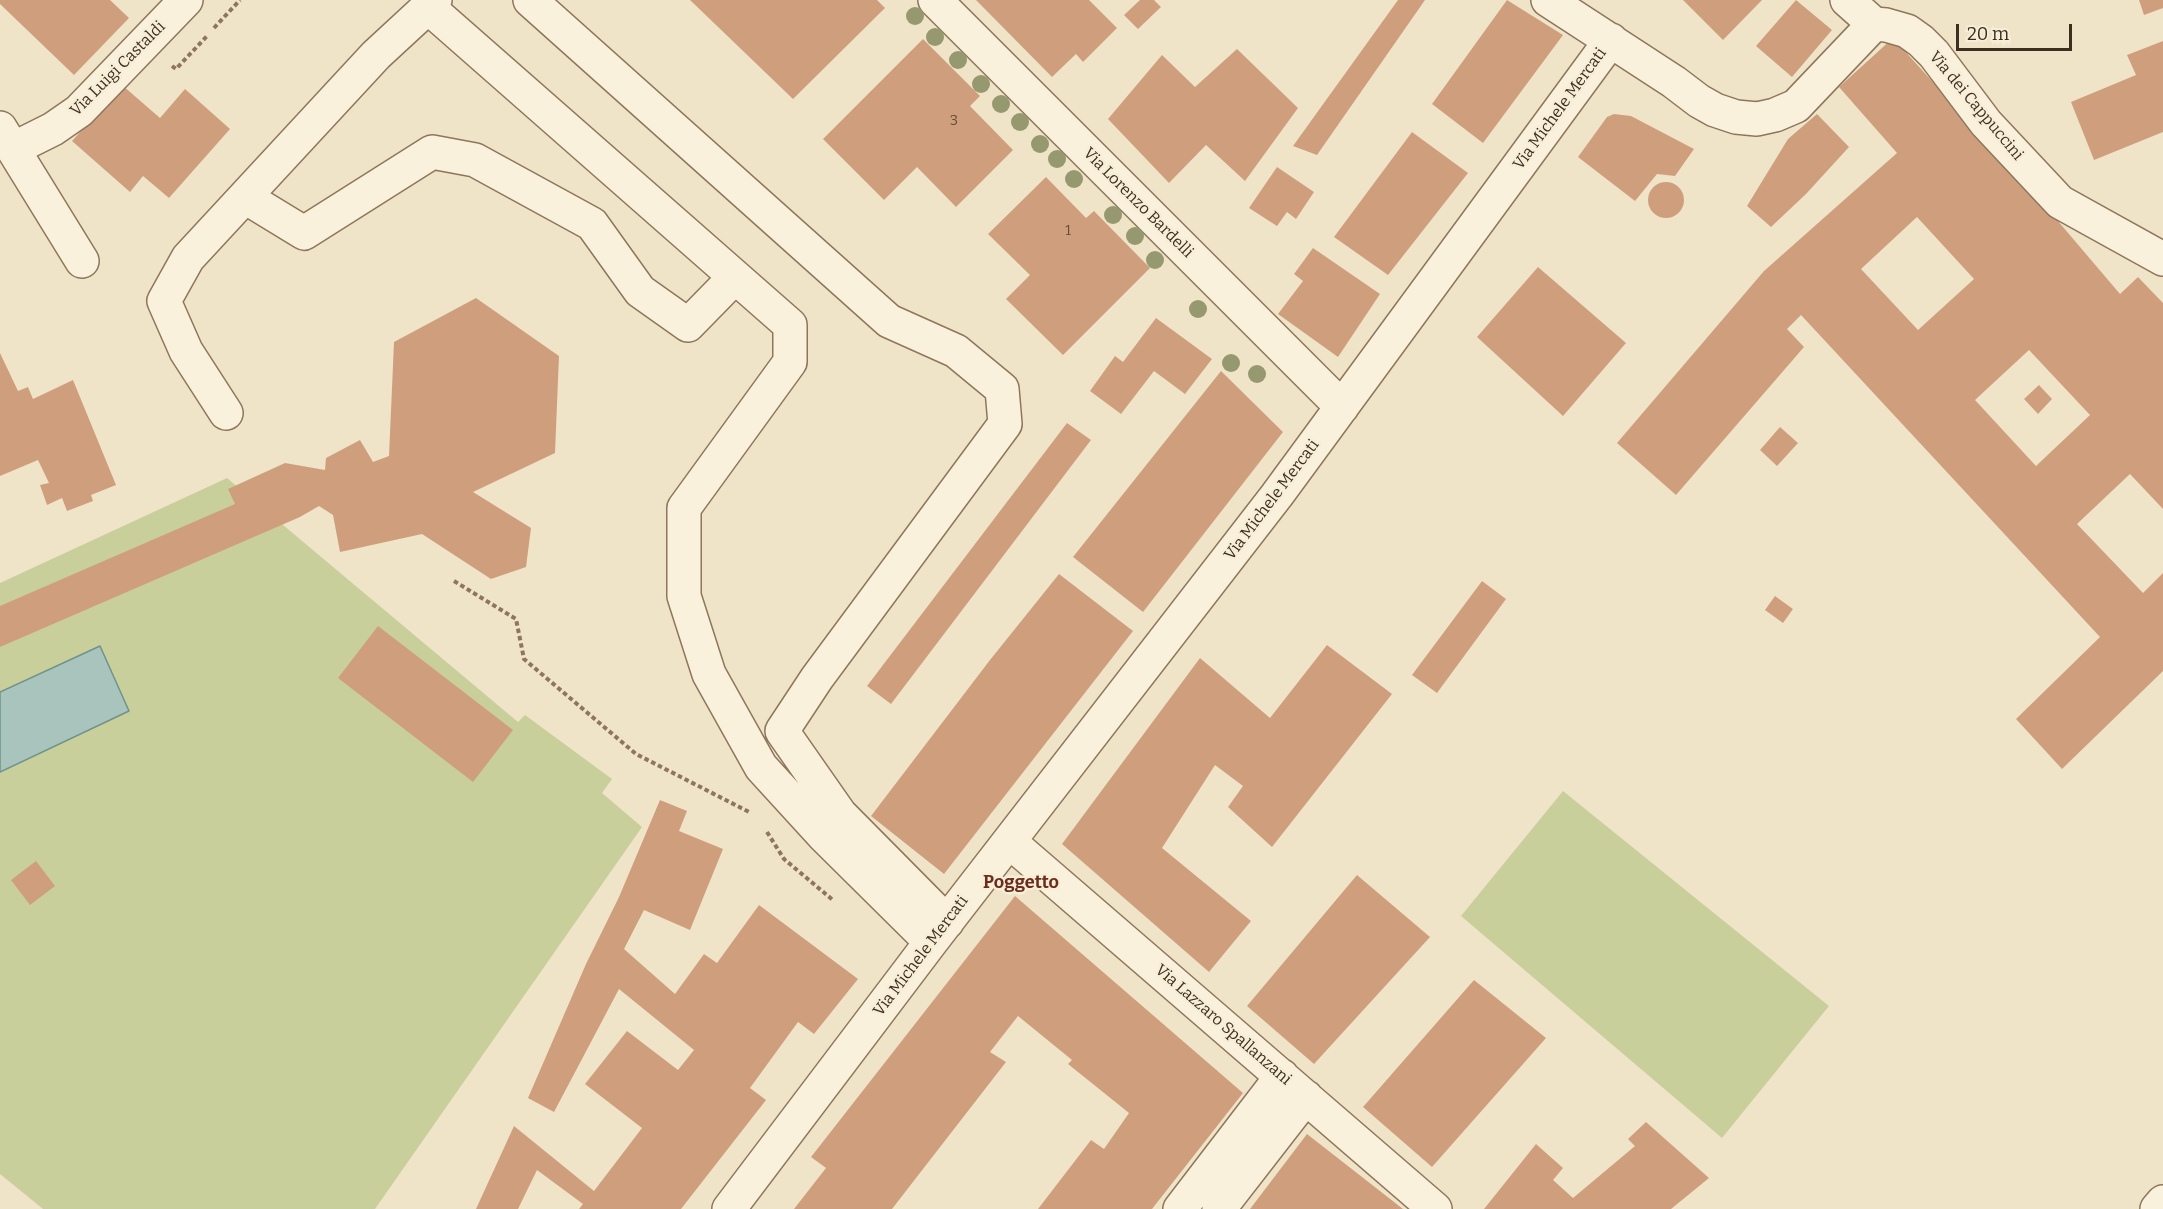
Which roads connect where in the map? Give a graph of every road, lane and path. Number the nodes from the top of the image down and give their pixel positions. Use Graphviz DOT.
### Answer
graph roads {
  1 [pos="186,0"];
  2 [pos="530,0"];
  3 [pos="935,0"];
  4 [pos="1548,0"];
  5 [pos="1847,0"];
  6 [pos="431,4"];
  7 [pos="1874,24"];
  8 [pos="1611,40"];
  9 [pos="6,138"];
  10 [pos="245,197"];
  11 [pos="2163,259"];
  12 [pos="82,261"];
  13 [pos="735,277"];
  14 [pos="1342,407"];
  15 [pos="226,413"];
  16 [pos="454,581"];
  17 [pos="758,817"];
  18 [pos="764,825"];
  19 [pos="1010,842"];
  20 [pos="837,904"];
  21 [pos="939,932"];
  22 [pos="1294,1087"];
  23 [pos="2163,1202"];
  24 [pos="729,1209"];
  25 [pos="1180,1209"];
  26 [pos="1219,1209"];
  27 [pos="1436,1209"];
  28 [pos="2157,1209"];
  1 -- 9 [label="street, Via Luigi Castaldi"];
  2 -- 21 [label="street"];
  3 -- 14 [label="street, Via Lorenzo Bardelli"];
  4 -- 8 [label="street"];
  5 -- 7 [label="street"];
  6 -- 10 [label="street"];
  6 -- 13 [label="street"];
  7 -- 8 [label="street, Via Michele Mercati"];
  7 -- 11 [label="street, Via dei Cappuccini"];
  8 -- 14 [label="street, Via Michele Mercati"];
  9 -- 12 [label="street, Via Luigi Castaldi"];
  10 -- 13 [label="street"];
  10 -- 15 [label="street"];
  13 -- 21 [label="street"];
  14 -- 19 [label="street, Via Michele Mercati"];
  16 -- 17 [label="path"];
  18 -- 20 [label="path"];
  19 -- 21 [label="street, Via Michele Mercati"];
  19 -- 22 [label="street, Via Lazzaro Spallanzani"];
  21 -- 24 [label="street, Via Michele Mercati"];
  22 -- 25 [label="street"];
  22 -- 26 [label="street"];
  22 -- 27 [label="street, Via Lazzaro Spallanzani"];
  23 -- 28 [label="street"];
}
